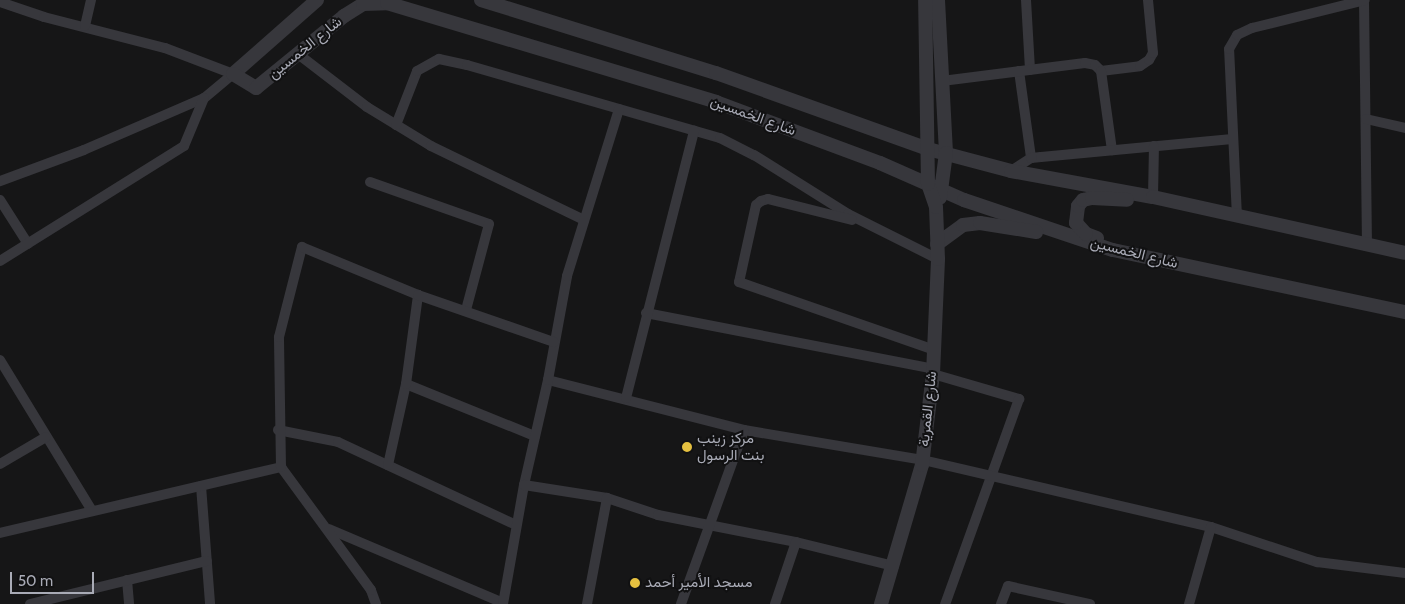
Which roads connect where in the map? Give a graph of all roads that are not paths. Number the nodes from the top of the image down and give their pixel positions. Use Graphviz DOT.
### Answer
graph roads {
  1 [pos="91,0"];
  2 [pos="317,0"];
  3 [pos="481,0"];
  4 [pos="925,0"];
  5 [pos="938,0"];
  6 [pos="1026,0"];
  7 [pos="1148,0"];
  8 [pos="1365,0"];
  9 [pos="3,2"];
  10 [pos="85,26"];
  11 [pos="298,54"];
  12 [pos="1024,71"];
  13 [pos="1101,71"];
  14 [pos="233,74"];
  15 [pos="942,81"];
  16 [pos="204,98"];
  17 [pos="619,109"];
  18 [pos="1366,119"];
  19 [pos="396,125"];
  20 [pos="1405,128"];
  21 [pos="694,131"];
  22 [pos="1232,139"];
  23 [pos="1154,146"];
  24 [pos="928,149"];
  25 [pos="1112,150"];
  26 [pos="946,153"];
  27 [pos="1031,158"];
  28 [pos="1011,171"];
  29 [pos="0,181"];
  30 [pos="370,182"];
  31 [pos="928,184"];
  32 [pos="943,190"];
  33 [pos="1153,197"];
  34 [pos="0,200"];
  35 [pos="1168,201"];
  36 [pos="936,208"];
  37 [pos="1237,217"];
  38 [pos="584,220"];
  39 [pos="870,225"];
  40 [pos="1075,238"];
  41 [pos="28,244"];
  42 [pos="937,244"];
  43 [pos="1367,244"];
  44 [pos="1405,253"];
  45 [pos="938,259"];
  46 [pos="1156,259"];
  47 [pos="0,261"];
  48 [pos="418,295"];
  49 [pos="466,310"];
  50 [pos="1405,312"];
  51 [pos="646,313"];
  52 [pos="554,342"];
  53 [pos="934,350"];
  54 [pos="0,360"];
  55 [pos="933,371"];
  56 [pos="548,380"];
  57 [pos="406,384"];
  58 [pos="626,398"];
  59 [pos="278,430"];
  60 [pos="744,430"];
  61 [pos="535,436"];
  62 [pos="46,437"];
  63 [pos="923,460"];
  64 [pos="0,464"];
  65 [pos="388,465"];
  66 [pos="281,467"];
  67 [pos="990,476"];
  68 [pos="524,485"];
  69 [pos="201,486"];
  70 [pos="607,498"];
  71 [pos="92,511"];
  72 [pos="710,524"];
  73 [pos="516,525"];
  74 [pos="1211,527"];
  75 [pos="327,528"];
  76 [pos="0,533"];
  77 [pos="796,542"];
  78 [pos="207,561"];
  79 [pos="894,566"];
  80 [pos="1405,573"];
  81 [pos="127,580"];
  82 [pos="30,604"];
  83 [pos="129,604"];
  84 [pos="210,604"];
  85 [pos="376,604"];
  86 [pos="503,604"];
  87 [pos="587,604"];
  88 [pos="681,604"];
  89 [pos="775,604"];
  90 [pos="881,604"];
  91 [pos="945,604"];
  92 [pos="1001,604"];
  93 [pos="1090,604"];
  94 [pos="1189,604"];
  1 -- 10 [label="street"];
  2 -- 14 [label="street, شارع الخمسين"];
  3 -- 24 [label="street, شارع الخمسين"];
  4 -- 24 [label="street, شارع القمرية"];
  5 -- 15 [label="street, شارع القمرية"];
  6 -- 12 [label="street"];
  7 -- 13 [label="street"];
  8 -- 18 [label="street"];
  8 -- 22 [label="street"];
  9 -- 10 [label="street"];
  10 -- 14 [label="street"];
  11 -- 14 [label="street, شارع الخمسين"];
  11 -- 19 [label="street"];
  11 -- 31 [label="street, شارع الخمسين"];
  12 -- 13 [label="street"];
  12 -- 15 [label="street"];
  12 -- 27 [label="street"];
  13 -- 25 [label="street"];
  14 -- 16 [label="street"];
  15 -- 26 [label="street, شارع القمرية"];
  16 -- 29 [label="street"];
  16 -- 41 [label="street"];
  17 -- 19 [label="street"];
  17 -- 21 [label="street"];
  17 -- 38 [label="street"];
  18 -- 20 [label="street"];
  18 -- 43 [label="street"];
  19 -- 38 [label="street"];
  21 -- 39 [label="street"];
  21 -- 51 [label="street"];
  22 -- 23 [label="street"];
  22 -- 37 [label="street"];
  23 -- 25 [label="street"];
  23 -- 33 [label="street"];
  24 -- 26 [label="street, شارع الخمسين"];
  24 -- 31 [label="street, شارع القمرية"];
  25 -- 27 [label="street"];
  26 -- 28 [label="street, شارع الخمسين"];
  26 -- 32 [label="street, شارع القمرية"];
  27 -- 28 [label="street"];
  28 -- 33 [label="street, شارع الخمسين"];
  30 -- 49 [label="street"];
  31 -- 32 [label="street, شارع الخمسين"];
  31 -- 36 [label="street, شارع القمرية"];
  32 -- 36 [label="street, شارع القمرية"];
  32 -- 40 [label="street, شارع الخمسين"];
  33 -- 35 [label="street, شارع الخمسين"];
  34 -- 41 [label="street"];
  35 -- 37 [label="street, شارع الخمسين"];
  35 -- 46 [label="street"];
  36 -- 42 [label="street, شارع القمرية"];
  37 -- 43 [label="street, شارع الخمسين"];
  38 -- 52 [label="street"];
  39 -- 45 [label="street"];
  39 -- 53 [label="street"];
  40 -- 42 [label="street"];
  40 -- 46 [label="street, شارع الخمسين"];
  41 -- 47 [label="street"];
  42 -- 45 [label="street, شارع القمرية"];
  43 -- 44 [label="street, شارع الخمسين"];
  45 -- 53 [label="street, شارع القمرية"];
  46 -- 50 [label="street, شارع الخمسين"];
  48 -- 49 [label="street"];
  48 -- 57 [label="street"];
  48 -- 59 [label="street"];
  49 -- 52 [label="street"];
  51 -- 55 [label="street"];
  51 -- 58 [label="street"];
  52 -- 56 [label="street"];
  53 -- 55 [label="street, شارع القمرية"];
  54 -- 62 [label="street"];
  55 -- 63 [label="street, شارع القمرية"];
  55 -- 67 [label="street"];
  56 -- 58 [label="street"];
  56 -- 61 [label="street"];
  57 -- 61 [label="street"];
  57 -- 65 [label="street"];
  58 -- 60 [label="street"];
  59 -- 65 [label="street"];
  59 -- 66 [label="street"];
  60 -- 63 [label="street"];
  60 -- 72 [label="street"];
  61 -- 68 [label="street"];
  62 -- 64 [label="street"];
  62 -- 71 [label="street"];
  63 -- 67 [label="street"];
  63 -- 79 [label="street, شارع القمرية"];
  65 -- 73 [label="street"];
  66 -- 69 [label="street"];
  66 -- 75 [label="street"];
  67 -- 74 [label="street"];
  67 -- 91 [label="street"];
  68 -- 70 [label="street"];
  68 -- 73 [label="street"];
  69 -- 71 [label="street"];
  69 -- 78 [label="street"];
  70 -- 72 [label="street"];
  70 -- 87 [label="street"];
  71 -- 76 [label="street"];
  72 -- 77 [label="street"];
  72 -- 88 [label="street"];
  73 -- 86 [label="street"];
  74 -- 80 [label="street"];
  74 -- 94 [label="street"];
  75 -- 85 [label="street"];
  75 -- 86 [label="street"];
  77 -- 79 [label="street"];
  77 -- 89 [label="street"];
  78 -- 81 [label="street"];
  78 -- 84 [label="street"];
  79 -- 90 [label="street, شارع القمرية"];
  81 -- 82 [label="street"];
  81 -- 83 [label="street"];
  92 -- 93 [label="street"];
}
